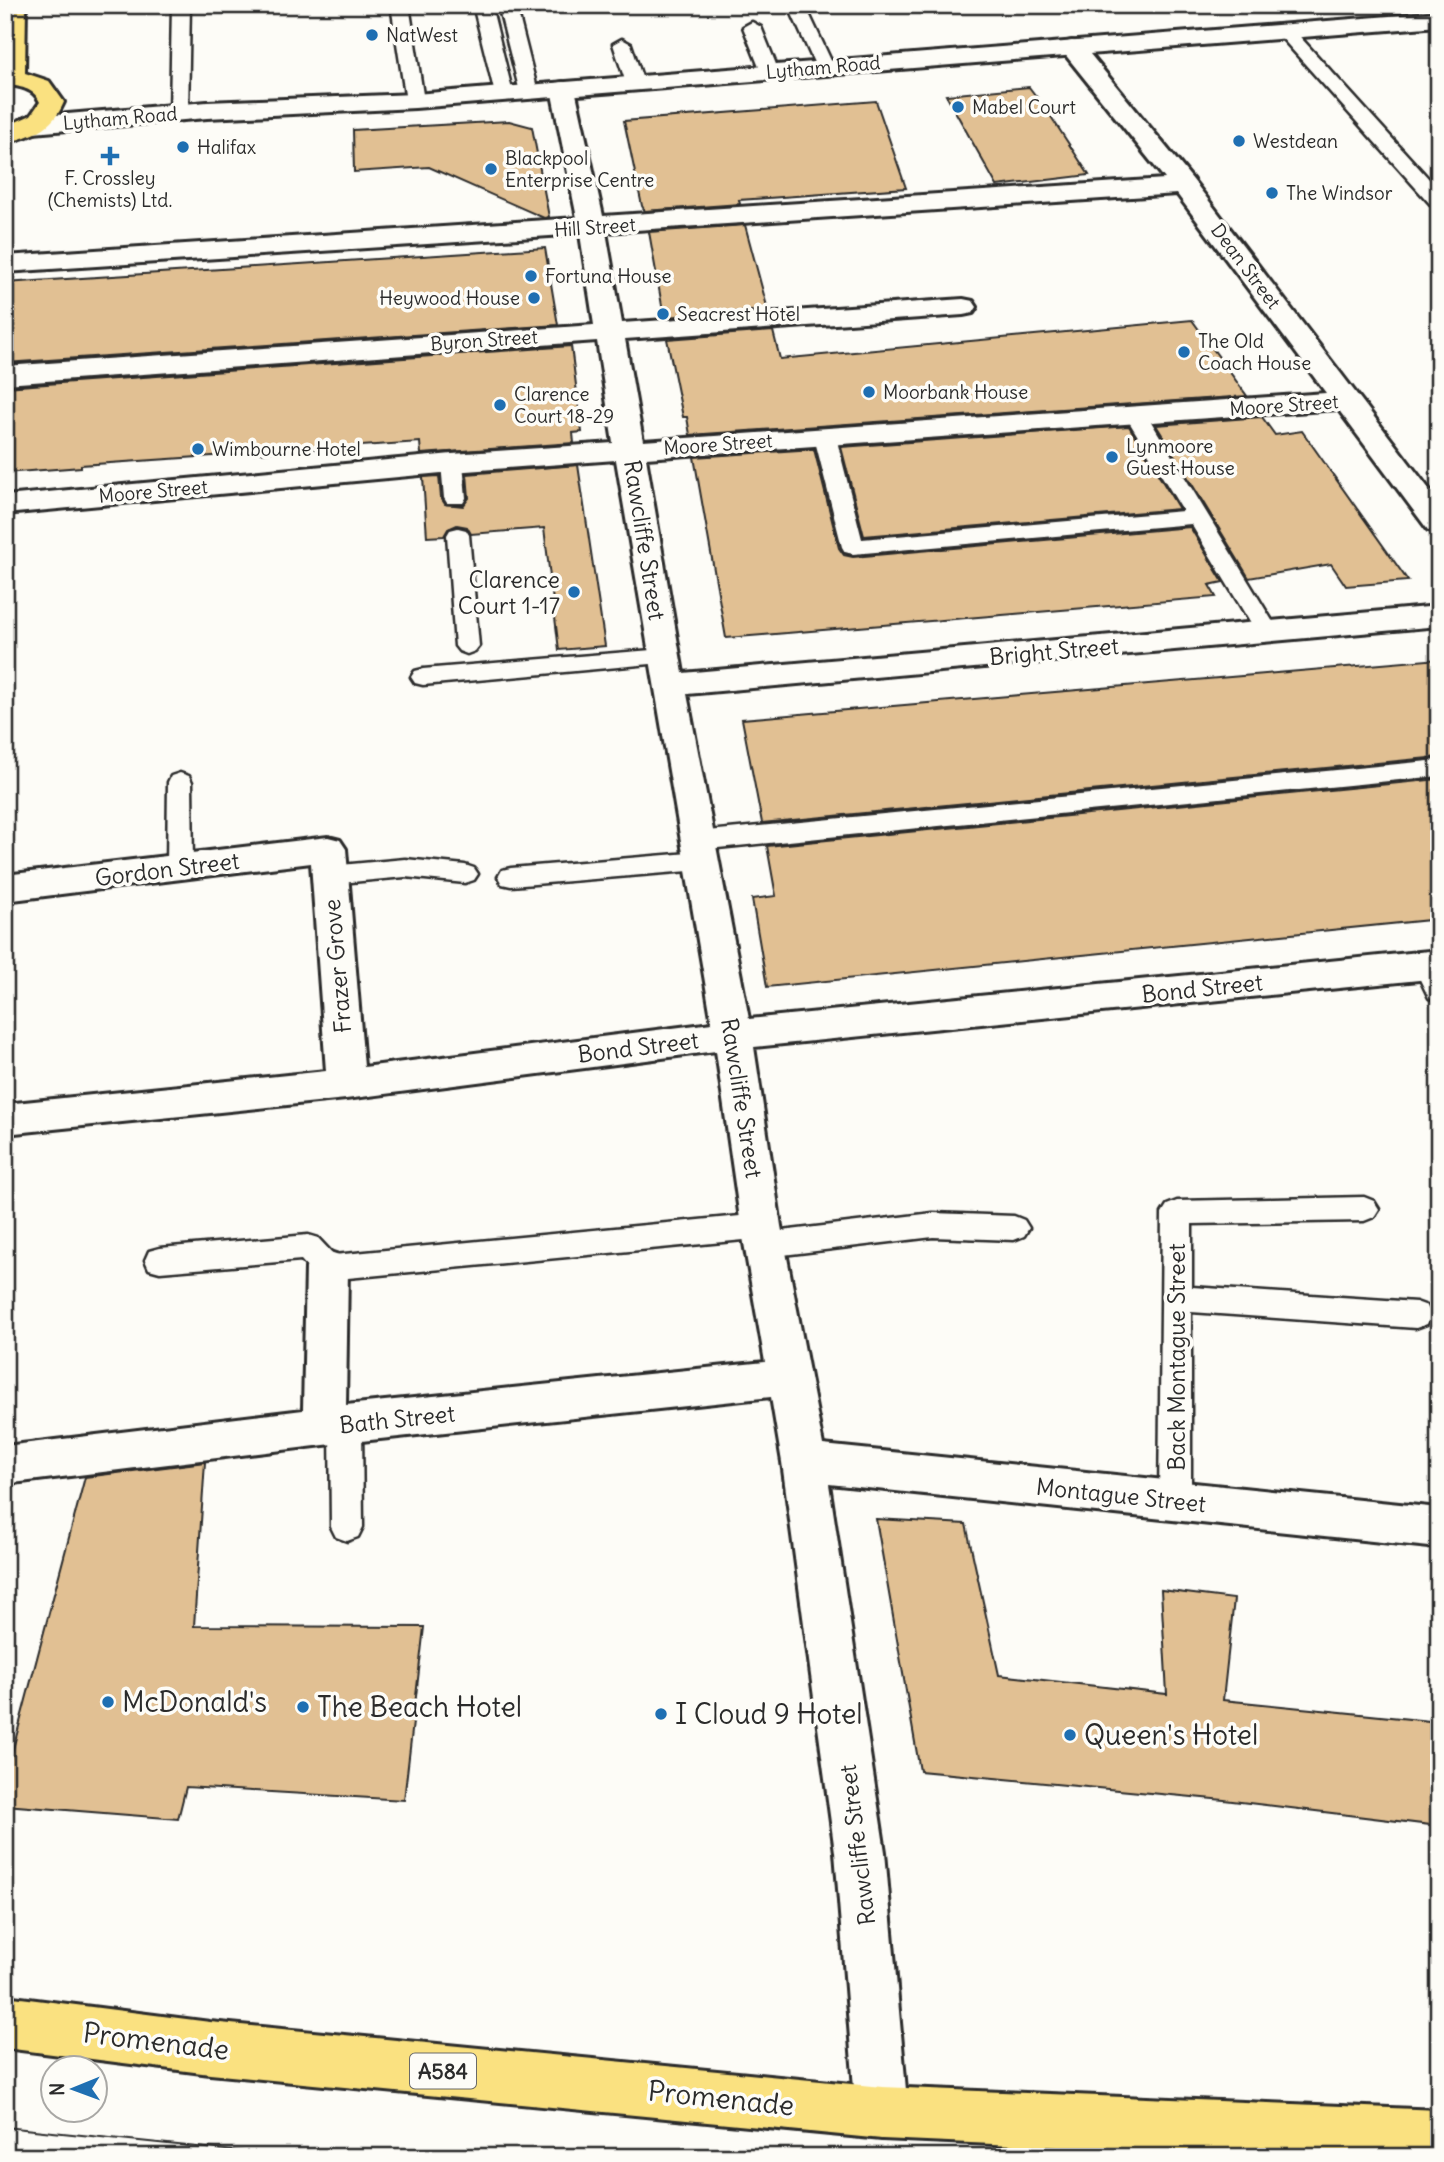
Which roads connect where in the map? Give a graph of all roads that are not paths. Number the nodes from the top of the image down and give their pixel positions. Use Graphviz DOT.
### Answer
graph roads {
  1 [pos="14,5"];
  2 [pos="181,5"];
  3 [pos="400,5"];
  4 [pos="482,5"];
  5 [pos="507,5"];
  6 [pos="796,5"];
  7 [pos="1439,19"];
  8 [pos="752,27"];
  9 [pos="1286,32"];
  10 [pos="622,44"];
  11 [pos="1072,48"];
  12 [pos="825,67"];
  13 [pos="770,72"];
  14 [pos="11,78"];
  15 [pos="635,83"];
  16 [pos="546,91"];
  17 [pos="504,94"];
  18 [pos="415,101"];
  19 [pos="52,102"];
  20 [pos="179,109"];
  21 [pos="33,125"];
  22 [pos="5,135"];
  23 [pos="1184,186"];
  24 [pos="1439,202"];
  25 [pos="592,227"];
  26 [pos="5,264"];
  27 [pos="962,307"];
  28 [pos="610,331"];
  29 [pos="5,375"];
  30 [pos="1348,400"];
  31 [pos="1136,415"];
  32 [pos="825,437"];
  33 [pos="631,450"];
  34 [pos="452,463"];
  35 [pos="455,498"];
  36 [pos="5,505"];
  37 [pos="1198,517"];
  38 [pos="1439,523"];
  39 [pos="458,535"];
  40 [pos="1439,616"];
  41 [pos="1267,632"];
  42 [pos="467,646"];
  43 [pos="666,671"];
  44 [pos="423,677"];
  45 [pos="1439,768"];
  46 [pos="180,782"];
  47 [pos="699,851"];
  48 [pos="329,862"];
  49 [pos="180,867"];
  50 [pos="464,874"];
  51 [pos="511,877"];
  52 [pos="5,888"];
  53 [pos="1434,973"];
  54 [pos="733,1035"];
  55 [pos="346,1084"];
  56 [pos="5,1119"];
  57 [pos="1364,1209"];
  58 [pos="1014,1228"];
  59 [pos="764,1236"];
  60 [pos="160,1260"];
  61 [pos="327,1268"];
  62 [pos="1177,1298"];
  63 [pos="1416,1315"];
  64 [pos="790,1377"];
  65 [pos="335,1425"];
  66 [pos="804,1462"];
  67 [pos="5,1465"];
  68 [pos="1175,1501"];
  69 [pos="347,1527"];
  70 [pos="1439,1528"];
  71 [pos="5,2022"];
  72 [pos="882,2113"];
  73 [pos="1439,2137"];
  1 -- 14 [label="main road"];
  2 -- 20 [label="lane"];
  3 -- 18 [label="lane"];
  4 -- 17 [label="lane"];
  5 -- 16 [label="lane"];
  6 -- 12 [label="lane"];
  7 -- 9 [label="street, Lytham Road"];
  8 -- 13 [label="lane"];
  9 -- 11 [label="street, Lytham Road"];
  9 -- 24 [label="lane"];
  10 -- 15 [label="lane"];
  11 -- 12 [label="street, Lytham Road"];
  11 -- 23 [label="street, Dean Street"];
  12 -- 13 [label="street, Lytham Road"];
  13 -- 15 [label="street, Lytham Road"];
  14 -- 19 [label="main road"];
  15 -- 16 [label="street, Lytham Road"];
  16 -- 17 [label="street, Lytham Road"];
  16 -- 25 [label="street, Rawcliffe Street"];
  17 -- 18 [label="street, Lytham Road"];
  18 -- 20 [label="street, Lytham Road"];
  19 -- 20 [label="street, Lytham Road"];
  19 -- 21 [label="main road"];
  20 -- 21 [label="street, Lytham Road"];
  21 -- 22 [label="main road"];
  23 -- 25 [label="street, Hill Street"];
  23 -- 30 [label="street, Dean Street"];
  25 -- 26 [label="street, Hill Street"];
  25 -- 28 [label="street, Rawcliffe Street"];
  27 -- 28 [label="street, Byron Street"];
  28 -- 29 [label="street, Byron Street"];
  28 -- 33 [label="street, Rawcliffe Street"];
  30 -- 31 [label="street, Moore Street"];
  30 -- 38 [label="street, Dean Street"];
  31 -- 32 [label="street, Moore Street"];
  31 -- 37 [label="lane"];
  32 -- 33 [label="street, Moore Street"];
  32 -- 37 [label="lane"];
  33 -- 34 [label="street, Moore Street"];
  33 -- 43 [label="street, Rawcliffe Street"];
  34 -- 35 [label="lane"];
  34 -- 36 [label="street, Moore Street"];
  37 -- 41 [label="lane"];
  39 -- 42 [label="lane"];
  40 -- 41 [label="street, Bright Street"];
  41 -- 43 [label="street, Bright Street"];
  43 -- 44 [label="lane"];
  43 -- 47 [label="street, Rawcliffe Street"];
  45 -- 47 [label="lane"];
  46 -- 49 [label="lane"];
  47 -- 51 [label="lane"];
  47 -- 54 [label="street, Rawcliffe Street"];
  48 -- 49 [label="street, Gordon Street"];
  48 -- 50 [label="lane"];
  48 -- 55 [label="street, Frazer Grove"];
  49 -- 52 [label="street, Gordon Street"];
  53 -- 54 [label="street, Bond Street"];
  54 -- 55 [label="street, Bond Street"];
  54 -- 59 [label="street, Rawcliffe Street"];
  55 -- 56 [label="street, Bond Street"];
  57 -- 62 [label="lane, Back Montague Street"];
  58 -- 59 [label="lane"];
  59 -- 61 [label="lane"];
  59 -- 64 [label="street, Rawcliffe Street"];
  60 -- 61 [label="lane"];
  61 -- 65 [label="street"];
  62 -- 63 [label="lane"];
  62 -- 68 [label="lane, Back Montague Street"];
  64 -- 65 [label="street, Bath Street"];
  64 -- 66 [label="street, Rawcliffe Street"];
  65 -- 67 [label="street, Bath Street"];
  65 -- 69 [label="lane"];
  66 -- 68 [label="street, Montague Street"];
  66 -- 72 [label="street, Rawcliffe Street"];
  68 -- 70 [label="street, Montague Street"];
  71 -- 72 [label="main road, Promenade / A584"];
  72 -- 73 [label="main road, Promenade / A584"];
}
